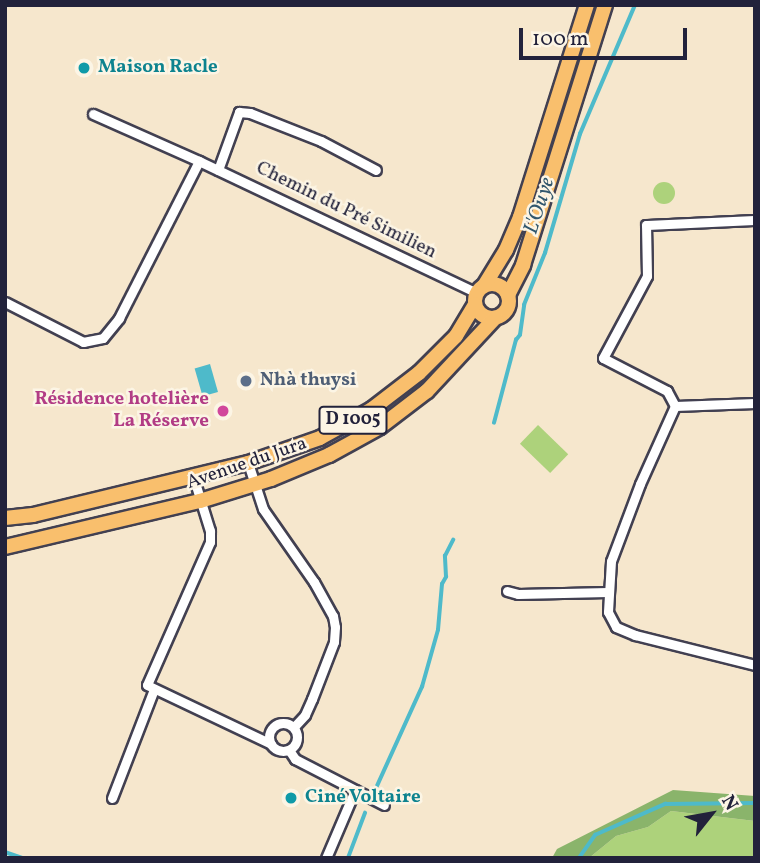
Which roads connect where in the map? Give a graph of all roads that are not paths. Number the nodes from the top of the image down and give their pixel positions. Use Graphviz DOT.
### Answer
graph roads {
  1 [pos="587,5"];
  2 [pos="605,5"];
  3 [pos="93,114"];
  4 [pos="199,161"];
  5 [pos="218,170"];
  6 [pos="376,170"];
  7 [pos="755,220"];
  8 [pos="479,295"];
  9 [pos="508,295"];
  10 [pos="5,302"];
  11 [pos="495,318"];
  12 [pos="755,403"];
  13 [pos="676,406"];
  14 [pos="248,463"];
  15 [pos="193,476"];
  16 [pos="254,485"];
  17 [pos="200,501"];
  18 [pos="5,518"];
  19 [pos="5,547"];
  20 [pos="507,591"];
  21 [pos="608,592"];
  22 [pos="755,665"];
  23 [pos="151,687"];
  24 [pos="294,727"];
  25 [pos="271,744"];
  26 [pos="289,750"];
  27 [pos="355,790"];
  28 [pos="112,798"];
  29 [pos="384,806"];
  30 [pos="327,858"];
  1 -- 8 [label="main road, Avenue du Jura / D 1005"];
  2 -- 9 [label="main road, D 1005"];
  3 -- 4 [label="street, Chemin du Pré Similien"];
  4 -- 5 [label="street, Chemin du Pré Similien"];
  4 -- 10 [label="street"];
  5 -- 6 [label="street"];
  5 -- 8 [label="street, Chemin du Pré Similien"];
  7 -- 13 [label="street"];
  8 -- 9 [label="main road"];
  8 -- 11 [label="main road"];
  8 -- 14 [label="main road, Avenue du Jura / D 1005"];
  9 -- 11 [label="main road, D 1005"];
  11 -- 16 [label="main road, Avenue du Jura / D 1005"];
  12 -- 13 [label="street"];
  13 -- 21 [label="street"];
  14 -- 15 [label="main road, Avenue du Jura / D 1005"];
  14 -- 16 [label="street"];
  15 -- 17 [label="street"];
  15 -- 18 [label="main road, Avenue du Jura / D 1005"];
  16 -- 17 [label="main road, Avenue du Jura / D 1005"];
  16 -- 24 [label="street"];
  17 -- 19 [label="main road, Avenue du Jura / D 1005"];
  17 -- 23 [label="street"];
  20 -- 21 [label="street"];
  21 -- 22 [label="street"];
  23 -- 25 [label="street"];
  23 -- 28 [label="street"];
  24 -- 25 [label="street"];
  24 -- 26 [label="street"];
  25 -- 26 [label="street"];
  26 -- 27 [label="street"];
  27 -- 29 [label="street"];
  27 -- 30 [label="street"];
}
